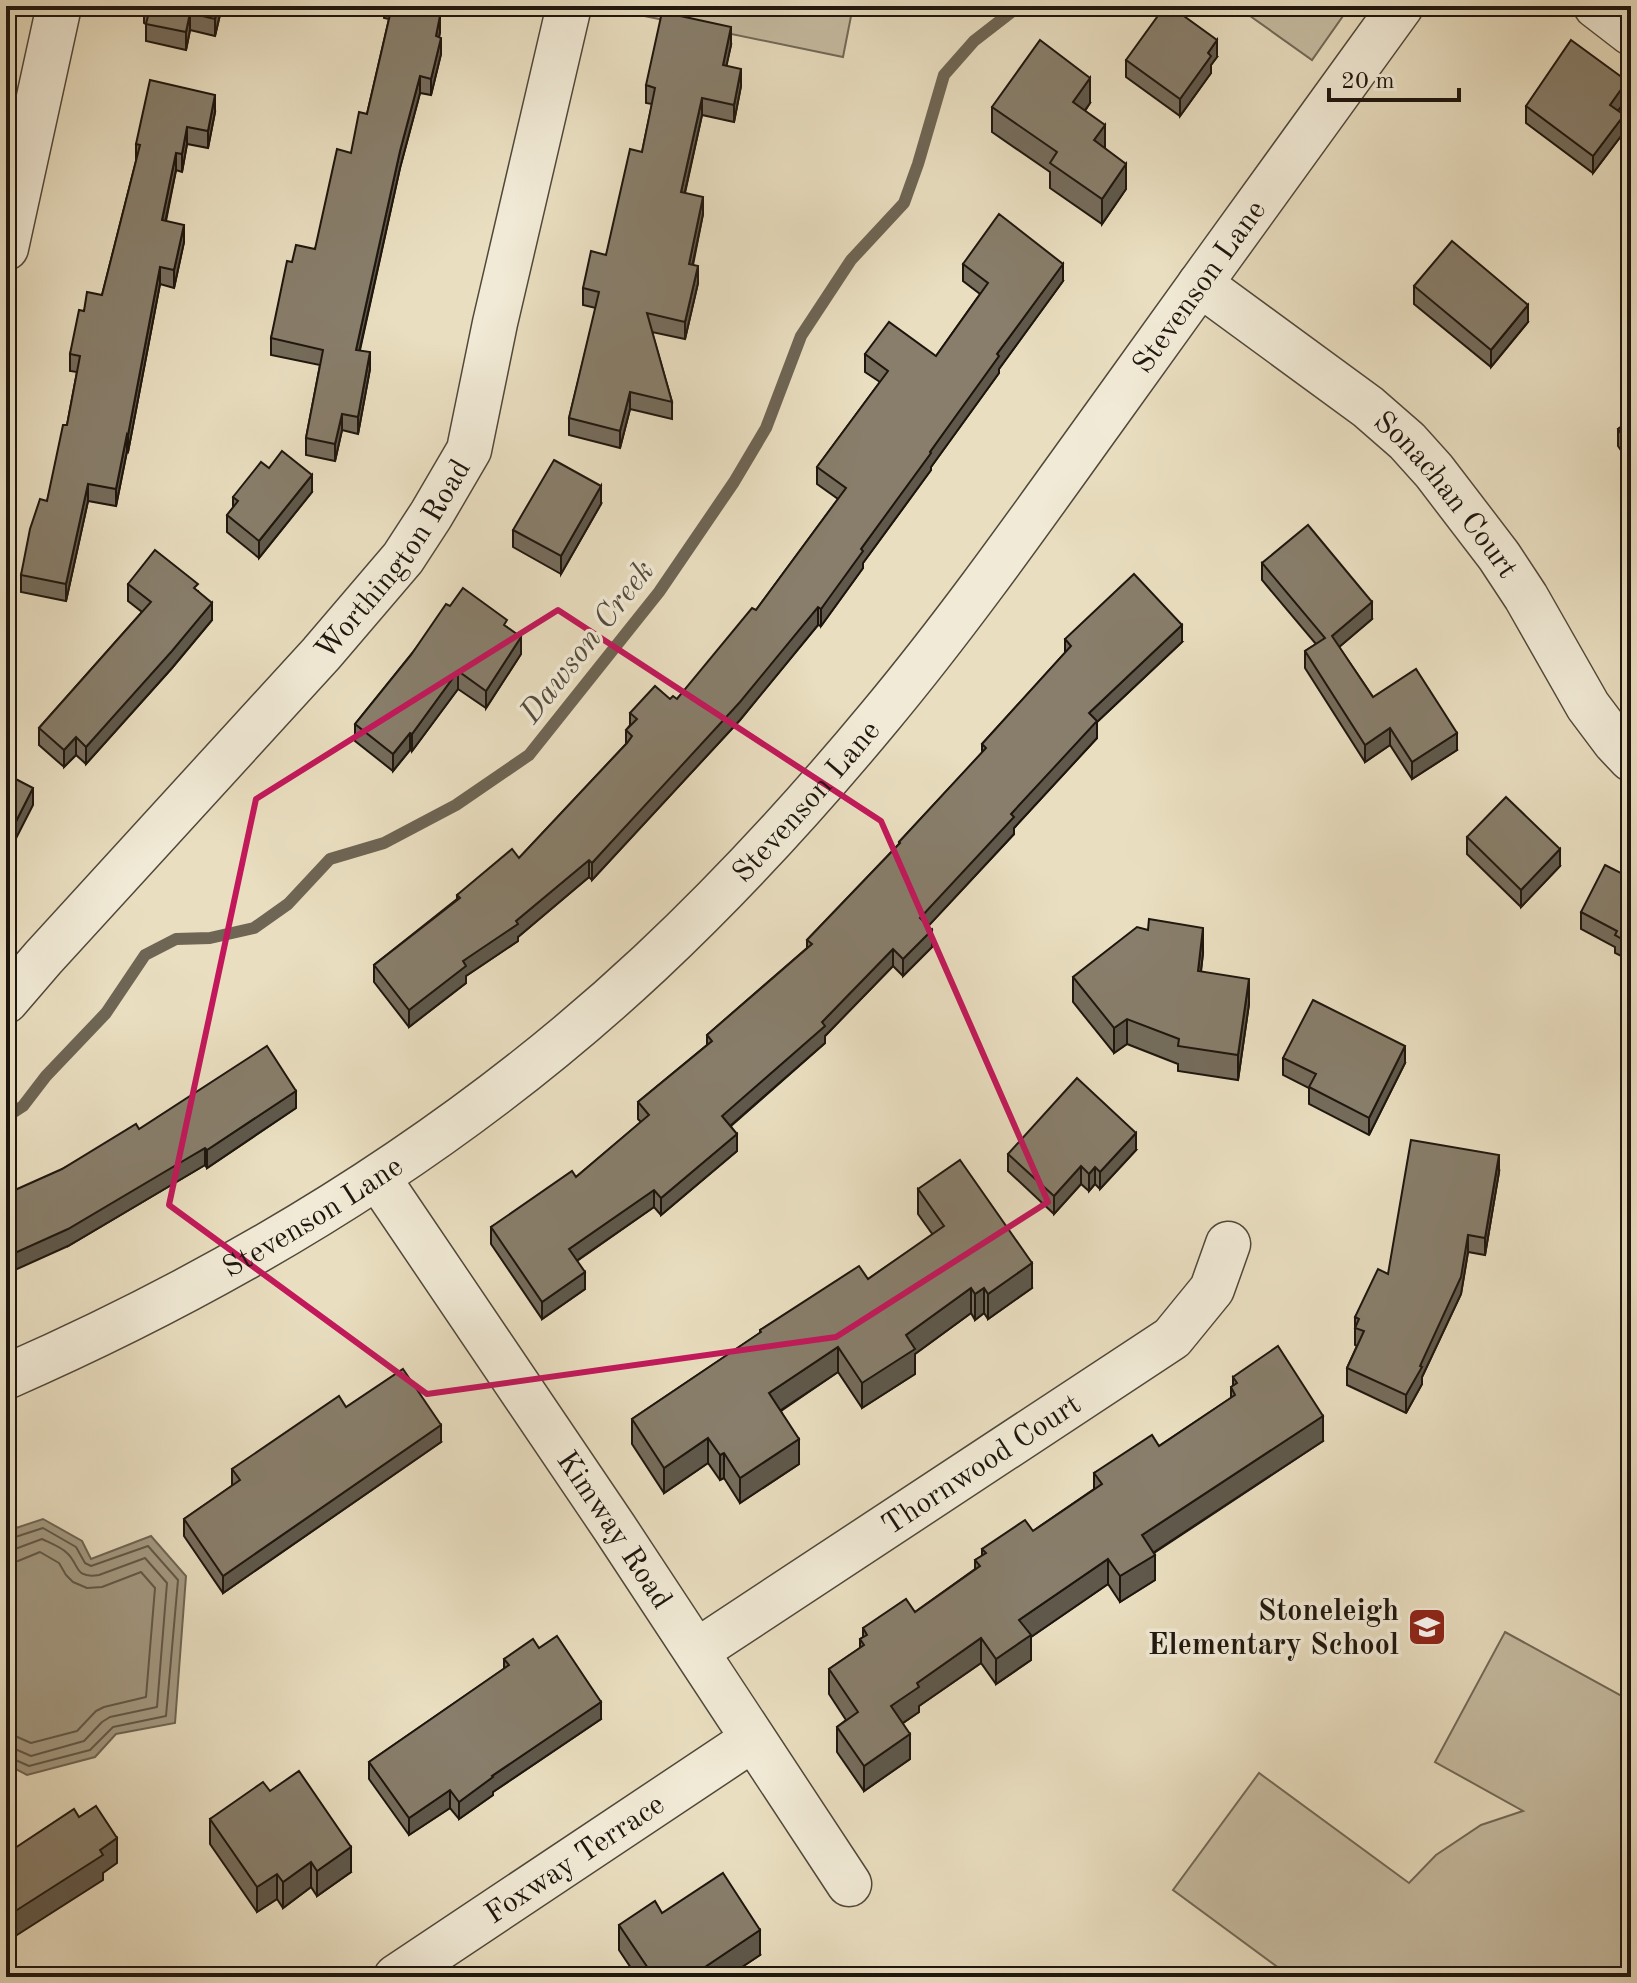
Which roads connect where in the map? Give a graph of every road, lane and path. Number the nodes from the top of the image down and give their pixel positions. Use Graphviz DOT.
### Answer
graph roads {
  1 [pos="59,6"];
  2 [pos="569,6"];
  3 [pos="1401,6"];
  4 [pos="1596,6"];
  5 [pos="1631,33"];
  6 [pos="6,248"];
  7 [pos="1200,284"];
  8 [pos="1631,759"];
  9 [pos="6,1001"];
  10 [pos="378,1178"];
  11 [pos="1228,1244"];
  12 [pos="6,1377"];
  13 [pos="697,1651"];
  14 [pos="753,1739"];
  15 [pos="849,1884"];
  16 [pos="396,1977"];
  1 -- 6 [label="street"];
  2 -- 9 [label="street, Worthington Road"];
  3 -- 7 [label="street, Stevenson Lane"];
  4 -- 5 [label="street"];
  7 -- 8 [label="street, Sonachan Court"];
  7 -- 10 [label="street, Stevenson Lane"];
  10 -- 12 [label="street, Stevenson Lane"];
  10 -- 13 [label="street, Kimway Road"];
  11 -- 13 [label="street, Thornwood Court"];
  13 -- 14 [label="street, Kimway Road"];
  14 -- 15 [label="street, Kimway Road"];
  14 -- 16 [label="street, Foxway Terrace"];
}
